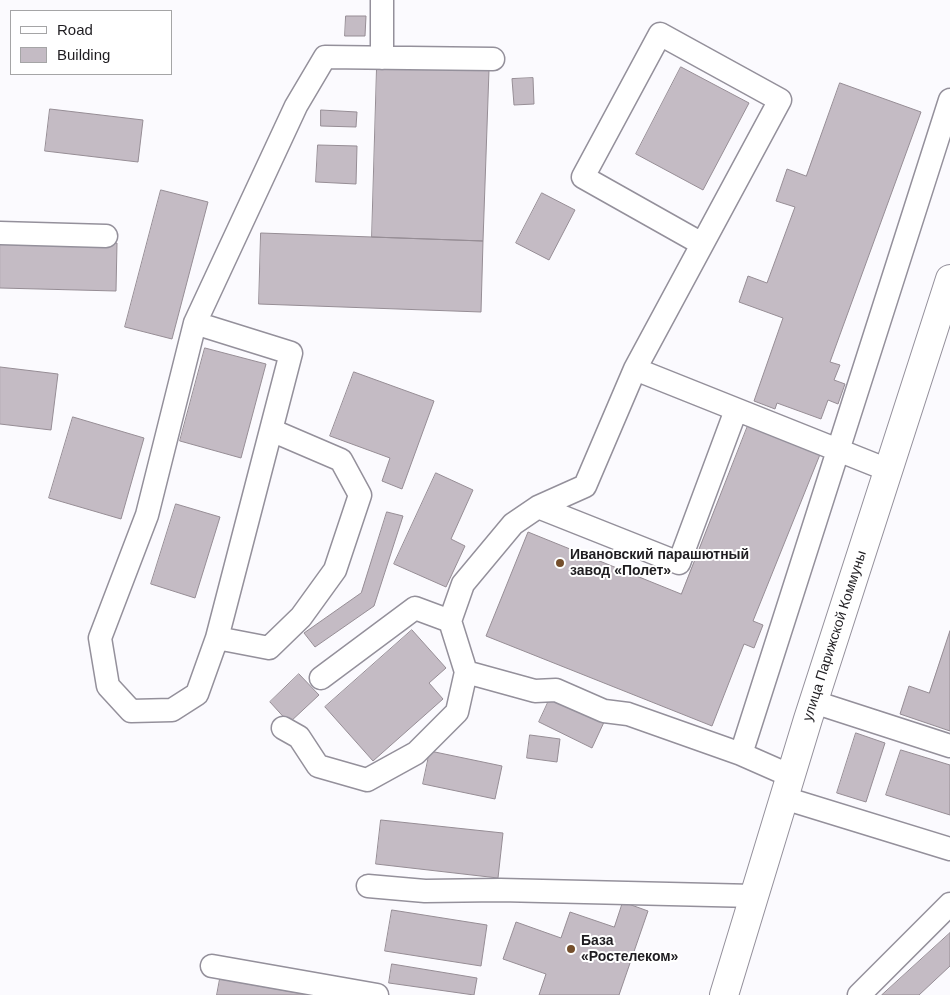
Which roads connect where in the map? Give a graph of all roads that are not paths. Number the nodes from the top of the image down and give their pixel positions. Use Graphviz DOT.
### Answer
graph roads {
  1 [pos="382,0"];
  2 [pos="382,58"];
  3 [pos="494,59"];
  4 [pos="950,100"];
  5 [pos="0,233"];
  6 [pos="106,236"];
  7 [pos="702,244"];
  8 [pos="950,279"];
  9 [pos="195,323"];
  10 [pos="635,369"];
  11 [pos="736,410"];
  12 [pos="271,430"];
  13 [pos="838,451"];
  14 [pos="888,470"];
  15 [pos="538,508"];
  16 [pos="450,621"];
  17 [pos="217,638"];
  18 [pos="466,672"];
  19 [pos="321,678"];
  20 [pos="814,702"];
  21 [pos="283,728"];
  22 [pos="950,746"];
  23 [pos="741,754"];
  24 [pos="788,787"];
  25 [pos="950,849"];
  26 [pos="368,886"];
  27 [pos="754,896"];
  28 [pos="950,904"];
  29 [pos="212,966"];
  30 [pos="377,995"];
  31 [pos="724,995"];
  32 [pos="860,995"];
  1 -- 2 [label="lane"];
  2 -- 3 [label="lane"];
  2 -- 9 [label="lane"];
  4 -- 13 [label="lane"];
  5 -- 6 [label="lane"];
  7 -- 7 [label="lane"];
  7 -- 10 [label="lane"];
  8 -- 14 [label="main road, улица Парижской Коммуны"];
  9 -- 12 [label="lane"];
  9 -- 17 [label="lane"];
  10 -- 11 [label="lane"];
  10 -- 15 [label="lane"];
  11 -- 13 [label="lane"];
  11 -- 15 [label="lane"];
  12 -- 17 [label="lane"];
  12 -- 17 [label="lane"];
  13 -- 14 [label="lane"];
  13 -- 23 [label="lane"];
  14 -- 20 [label="main road, улица Парижской Коммуны"];
  15 -- 16 [label="lane"];
  16 -- 18 [label="lane"];
  16 -- 19 [label="lane"];
  18 -- 21 [label="lane"];
  18 -- 23 [label="lane"];
  20 -- 22 [label="lane"];
  20 -- 24 [label="main road, улица Парижской Коммуны"];
  23 -- 24 [label="lane"];
  24 -- 25 [label="lane"];
  24 -- 27 [label="main road, улица Парижской Коммуны"];
  26 -- 27 [label="lane"];
  27 -- 31 [label="main road, улица Парижской Коммуны"];
  28 -- 32 [label="lane"];
  29 -- 30 [label="lane"];
}
